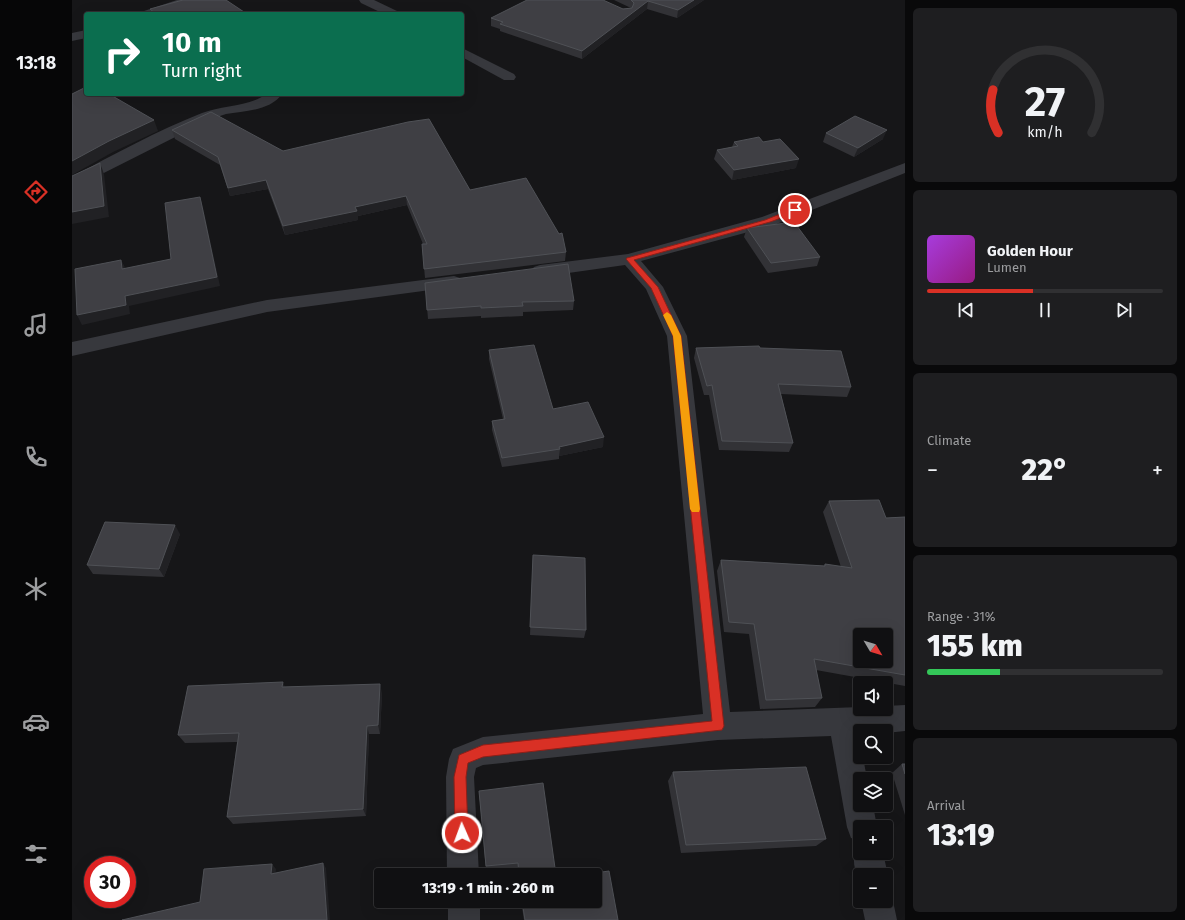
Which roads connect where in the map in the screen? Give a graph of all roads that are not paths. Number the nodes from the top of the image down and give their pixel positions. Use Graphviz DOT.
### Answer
graph roads {
  1 [pos="189,0"];
  2 [pos="365,0"];
  3 [pos="154,12"];
  4 [pos="388,12"];
  5 [pos="84,34"];
  6 [pos="72,37"];
  7 [pos="464,53"];
  8 [pos="509,78"];
  9 [pos="273,96"];
  10 [pos="905,168"];
  11 [pos="72,183"];
  12 [pos="629,259"];
  13 [pos="524,273"];
  14 [pos="470,280"];
  15 [pos="72,349"];
  16 [pos="905,718"];
  17 [pos="842,722"];
  18 [pos="718,726"];
  19 [pos="861,820"];
  20 [pos="463,868"];
  21 [pos="464,908"];
  22 [pos="878,908"];
  23 [pos="464,920"];
  24 [pos="881,920"];
  1 -- 3 [label="street"];
  2 -- 4 [label="street"];
  5 -- 6 [label="street"];
  7 -- 8 [label="street"];
  9 -- 11 [label="street"];
  10 -- 12 [label="street"];
  12 -- 13 [label="street"];
  12 -- 18 [label="street"];
  14 -- 15 [label="street"];
  16 -- 17 [label="street"];
  17 -- 18 [label="street"];
  17 -- 19 [label="street"];
  18 -- 20 [label="street"];
  21 -- 23 [label="street"];
  22 -- 24 [label="street"];
}
